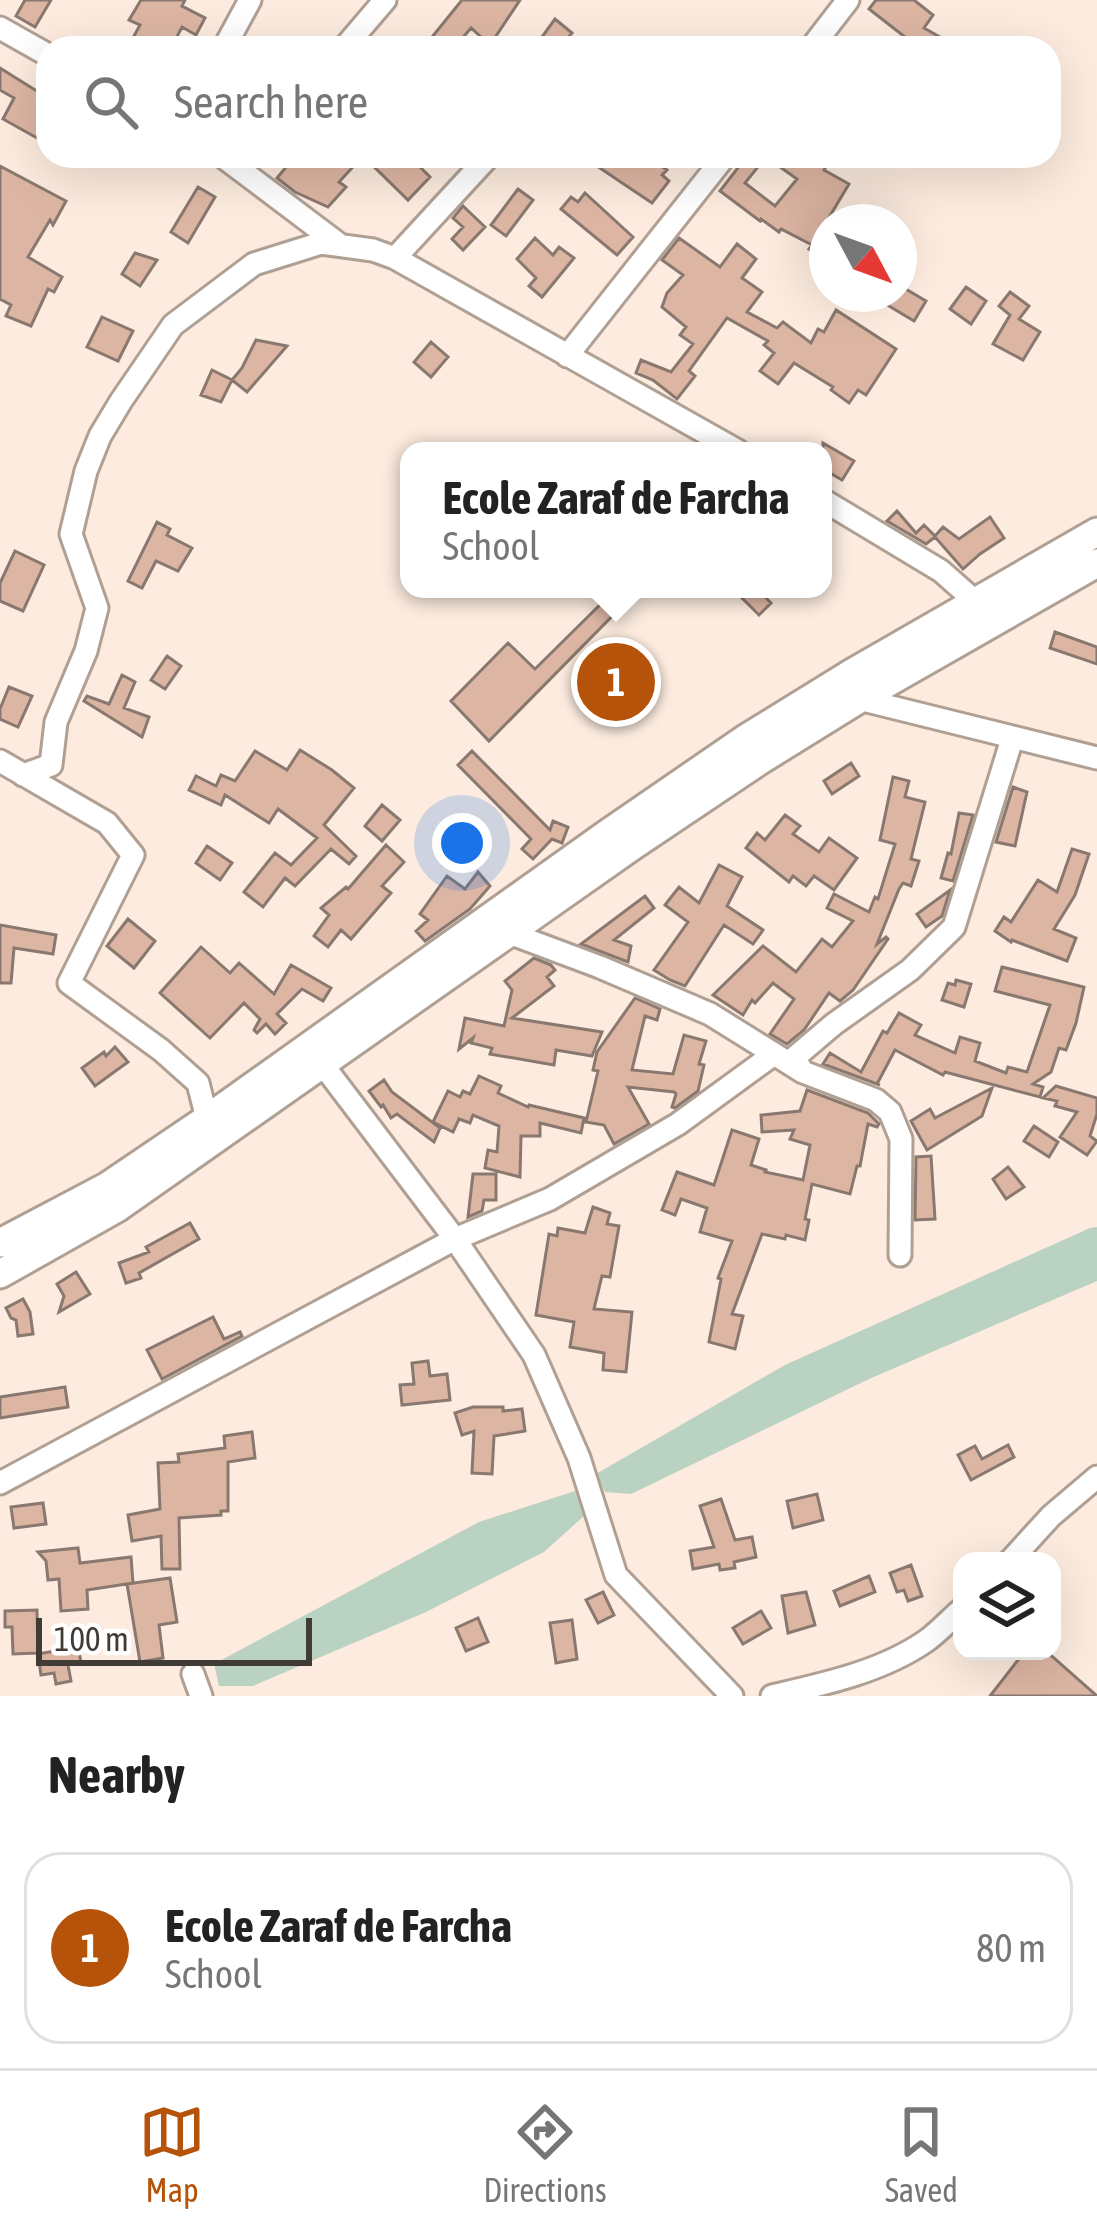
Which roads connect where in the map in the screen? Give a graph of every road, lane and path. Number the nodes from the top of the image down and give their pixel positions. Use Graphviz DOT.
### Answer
graph roads {
  1 [pos="250,0"];
  2 [pos="385,0"];
  3 [pos="848,0"];
  4 [pos="0,28"];
  5 [pos="230,36"];
  6 [pos="354,36"];
  7 [pos="820,36"];
  8 [pos="36,49"];
  9 [pos="246,168"];
  10 [pos="478,168"];
  11 [pos="716,168"];
  12 [pos="340,245"];
  13 [pos="395,258"];
  14 [pos="567,356"];
  15 [pos="723,442"];
  16 [pos="832,505"];
  17 [pos="1097,532"];
  18 [pos="1097,563"];
  19 [pos="976,602"];
  20 [pos="859,699"];
  21 [pos="1012,739"];
  22 [pos="752,750"];
  23 [pos="1097,758"];
  24 [pos="0,761"];
  25 [pos="23,776"];
  26 [pos="509,933"];
  27 [pos="774,1054"];
  28 [pos="323,1065"];
  29 [pos="803,1072"];
  30 [pos="207,1118"];
  31 [pos="454,1239"];
  32 [pos="0,1243"];
  33 [pos="900,1255"];
  34 [pos="0,1274"];
  35 [pos="1097,1477"];
  36 [pos="0,1484"];
  37 [pos="1018,1552"];
  38 [pos="953,1617"];
  39 [pos="732,1696"];
  40 [pos="772,1696"];
  1 -- 5 [label="street"];
  2 -- 6 [label="street"];
  3 -- 7 [label="street"];
  4 -- 8 [label="street"];
  9 -- 12 [label="street"];
  10 -- 13 [label="street"];
  11 -- 14 [label="street"];
  12 -- 13 [label="street"];
  12 -- 25 [label="street"];
  13 -- 14 [label="street"];
  14 -- 15 [label="street"];
  16 -- 19 [label="street"];
  17 -- 19 [label="street"];
  18 -- 20 [label="street"];
  19 -- 22 [label="street"];
  20 -- 21 [label="street"];
  20 -- 22 [label="street"];
  21 -- 23 [label="street"];
  21 -- 29 [label="street"];
  22 -- 26 [label="street"];
  22 -- 30 [label="street"];
  24 -- 25 [label="street"];
  25 -- 30 [label="street"];
  26 -- 27 [label="street"];
  26 -- 28 [label="street"];
  27 -- 29 [label="street"];
  27 -- 31 [label="street"];
  28 -- 31 [label="street"];
  28 -- 34 [label="street"];
  29 -- 33 [label="street"];
  30 -- 32 [label="street"];
  31 -- 36 [label="street"];
  31 -- 39 [label="street"];
  35 -- 37 [label="street"];
  38 -- 40 [label="street"];
}
